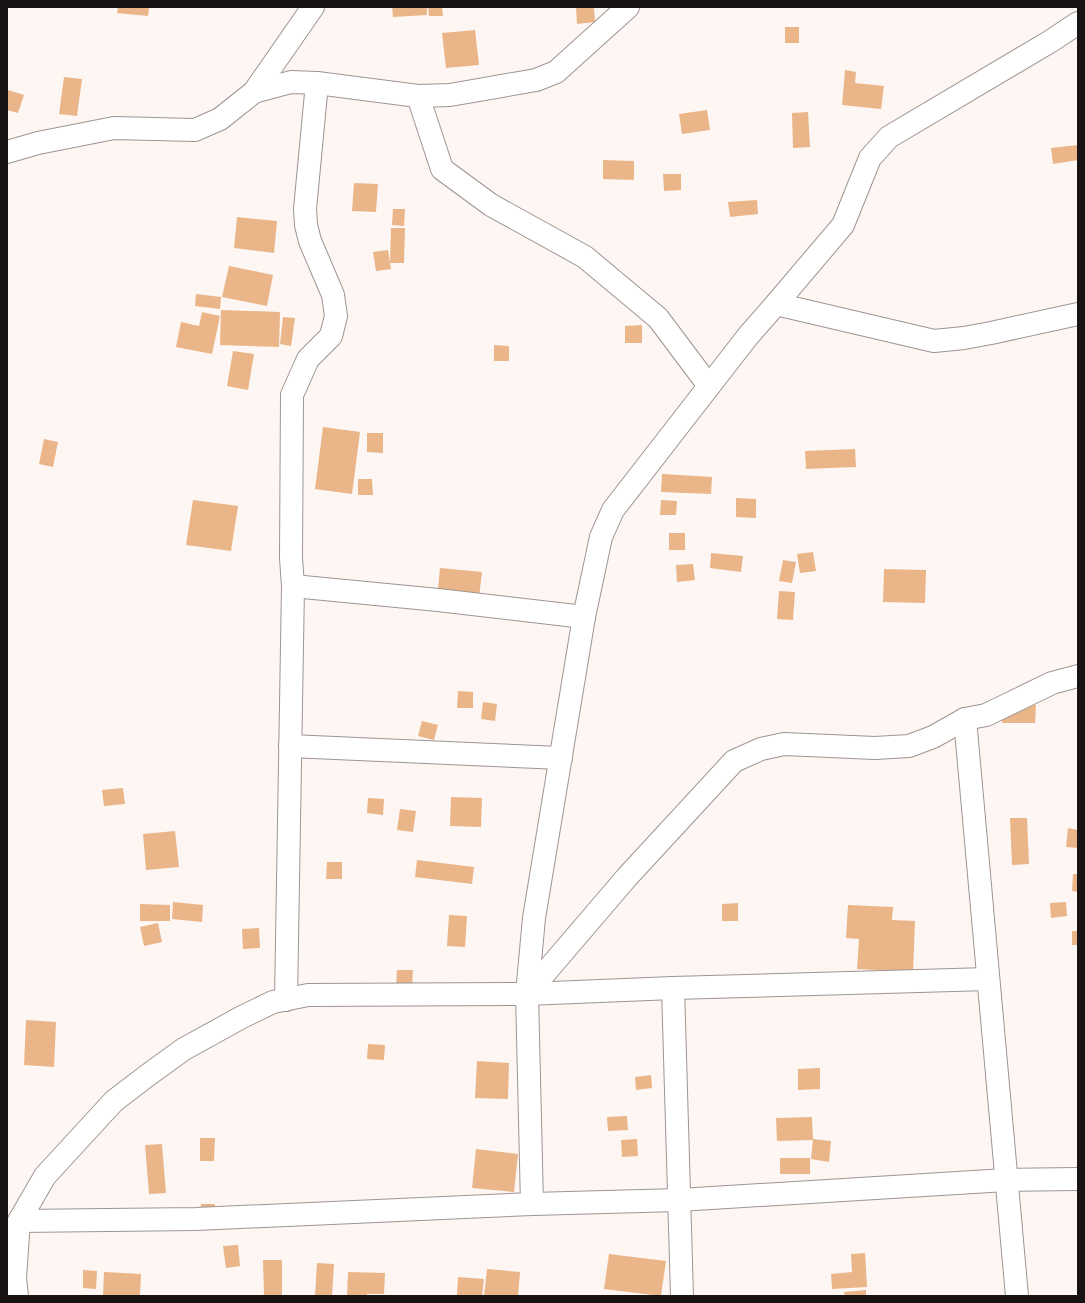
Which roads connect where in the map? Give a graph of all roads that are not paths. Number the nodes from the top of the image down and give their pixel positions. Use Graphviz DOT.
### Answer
graph roads {
  1 [pos="313,7"];
  2 [pos="628,7"];
  3 [pos="1078,23"];
  4 [pos="317,83"];
  5 [pos="254,92"];
  6 [pos="418,96"];
  7 [pos="7,152"];
  8 [pos="776,304"];
  9 [pos="1078,314"];
  10 [pos="709,386"];
  11 [pos="293,586"];
  12 [pos="584,617"];
  13 [pos="1078,676"];
  14 [pos="965,719"];
  15 [pos="290,746"];
  16 [pos="561,758"];
  17 [pos="988,979"];
  18 [pos="673,988"];
  19 [pos="527,994"];
  20 [pos="286,1000"];
  21 [pos="1078,1179"];
  22 [pos="1006,1180"];
  23 [pos="679,1200"];
  24 [pos="532,1204"];
  25 [pos="19,1221"];
  26 [pos="17,1296"];
  27 [pos="682,1296"];
  28 [pos="1017,1296"];
  1 -- 5 [label="street"];
  2 -- 6 [label="street"];
  3 -- 8 [label="street"];
  4 -- 5 [label="street"];
  4 -- 6 [label="street"];
  4 -- 11 [label="street"];
  5 -- 7 [label="street"];
  6 -- 10 [label="street"];
  8 -- 9 [label="street"];
  8 -- 10 [label="street"];
  10 -- 12 [label="street"];
  11 -- 12 [label="street"];
  11 -- 15 [label="street"];
  12 -- 16 [label="street"];
  13 -- 14 [label="street"];
  14 -- 17 [label="street"];
  14 -- 19 [label="street"];
  15 -- 16 [label="street"];
  15 -- 20 [label="street"];
  16 -- 19 [label="street"];
  17 -- 18 [label="street"];
  17 -- 22 [label="street"];
  18 -- 19 [label="street"];
  18 -- 23 [label="street"];
  19 -- 20 [label="street"];
  19 -- 24 [label="street"];
  20 -- 25 [label="street"];
  21 -- 22 [label="street"];
  22 -- 23 [label="street"];
  22 -- 28 [label="street"];
  23 -- 24 [label="street"];
  23 -- 27 [label="street"];
  24 -- 25 [label="street"];
  25 -- 26 [label="street"];
}
